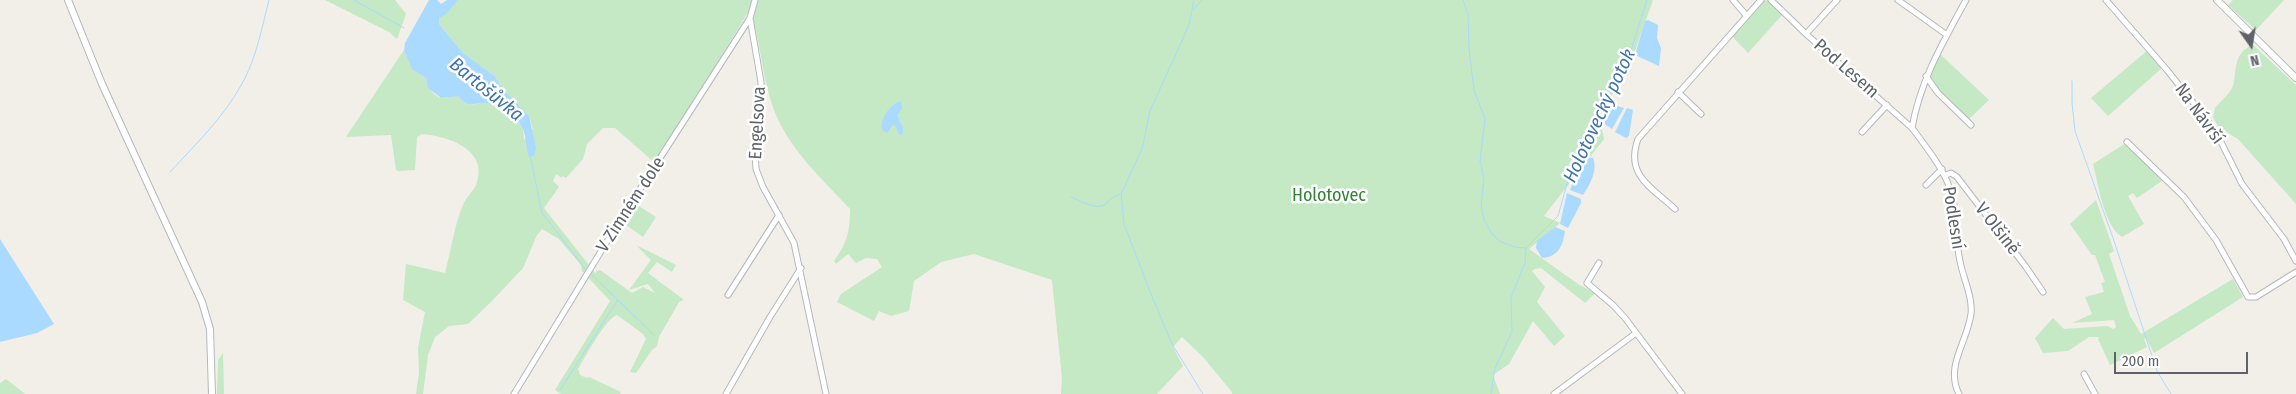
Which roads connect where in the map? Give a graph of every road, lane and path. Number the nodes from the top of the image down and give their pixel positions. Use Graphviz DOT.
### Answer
graph roads {
  1 [pos="68,0"];
  2 [pos="754,0"];
  3 [pos="1733,0"];
  4 [pos="1761,0"];
  5 [pos="1771,0"];
  6 [pos="1837,0"];
  7 [pos="1898,0"];
  8 [pos="1966,0"];
  9 [pos="2106,0"];
  10 [pos="2217,0"];
  11 [pos="1746,15"];
  12 [pos="750,18"];
  13 [pos="1806,34"];
  14 [pos="1947,35"];
  15 [pos="1926,76"];
  16 [pos="2296,78"];
  17 [pos="1678,92"];
  18 [pos="1887,105"];
  19 [pos="1701,114"];
  20 [pos="1971,125"];
  21 [pos="1912,128"];
  22 [pos="1862,132"];
  23 [pos="2127,142"];
  24 [pos="1942,168"];
  25 [pos="1946,176"];
  26 [pos="1926,185"];
  27 [pos="1675,209"];
  28 [pos="779,214"];
  29 [pos="2296,261"];
  30 [pos="1599,264"];
  31 [pos="801,268"];
  32 [pos="2296,272"];
  33 [pos="2043,292"];
  34 [pos="728,295"];
  35 [pos="1636,333"];
  36 [pos="2084,374"];
  37 [pos="212,394"];
  38 [pos="514,394"];
  39 [pos="726,394"];
  40 [pos="826,394"];
  41 [pos="1554,394"];
  42 [pos="1682,394"];
  43 [pos="1959,394"];
  44 [pos="2095,394"];
  1 -- 37 [label="street"];
  2 -- 12 [label="street, Engelsova"];
  3 -- 11 [label="street"];
  4 -- 11 [label="street"];
  5 -- 13 [label="street, Pod Lesem"];
  6 -- 13 [label="street, Pod Lesem"];
  7 -- 14 [label="street"];
  8 -- 14 [label="street"];
  9 -- 29 [label="street, Na Návrší"];
  10 -- 16 [label="street"];
  11 -- 17 [label="street"];
  12 -- 28 [label="street, Engelsova"];
  12 -- 38 [label="street, V Zimném dole"];
  13 -- 18 [label="street, Pod Lesem"];
  14 -- 15 [label="street"];
  15 -- 20 [label="street"];
  15 -- 21 [label="street"];
  17 -- 19 [label="street"];
  17 -- 27 [label="street"];
  18 -- 21 [label="street, Pod Lesem"];
  18 -- 22 [label="street, Pod Lesem"];
  21 -- 24 [label="street, Podlesní"];
  23 -- 32 [label="street"];
  24 -- 25 [label="street, Podlesní"];
  24 -- 26 [label="street"];
  25 -- 33 [label="street, V Olšině"];
  25 -- 43 [label="street, Podlesní"];
  28 -- 31 [label="street, Engelsova"];
  28 -- 34 [label="street"];
  30 -- 35 [label="street"];
  31 -- 39 [label="street"];
  31 -- 40 [label="street"];
  35 -- 41 [label="street"];
  35 -- 42 [label="street"];
  36 -- 44 [label="street"];
}
